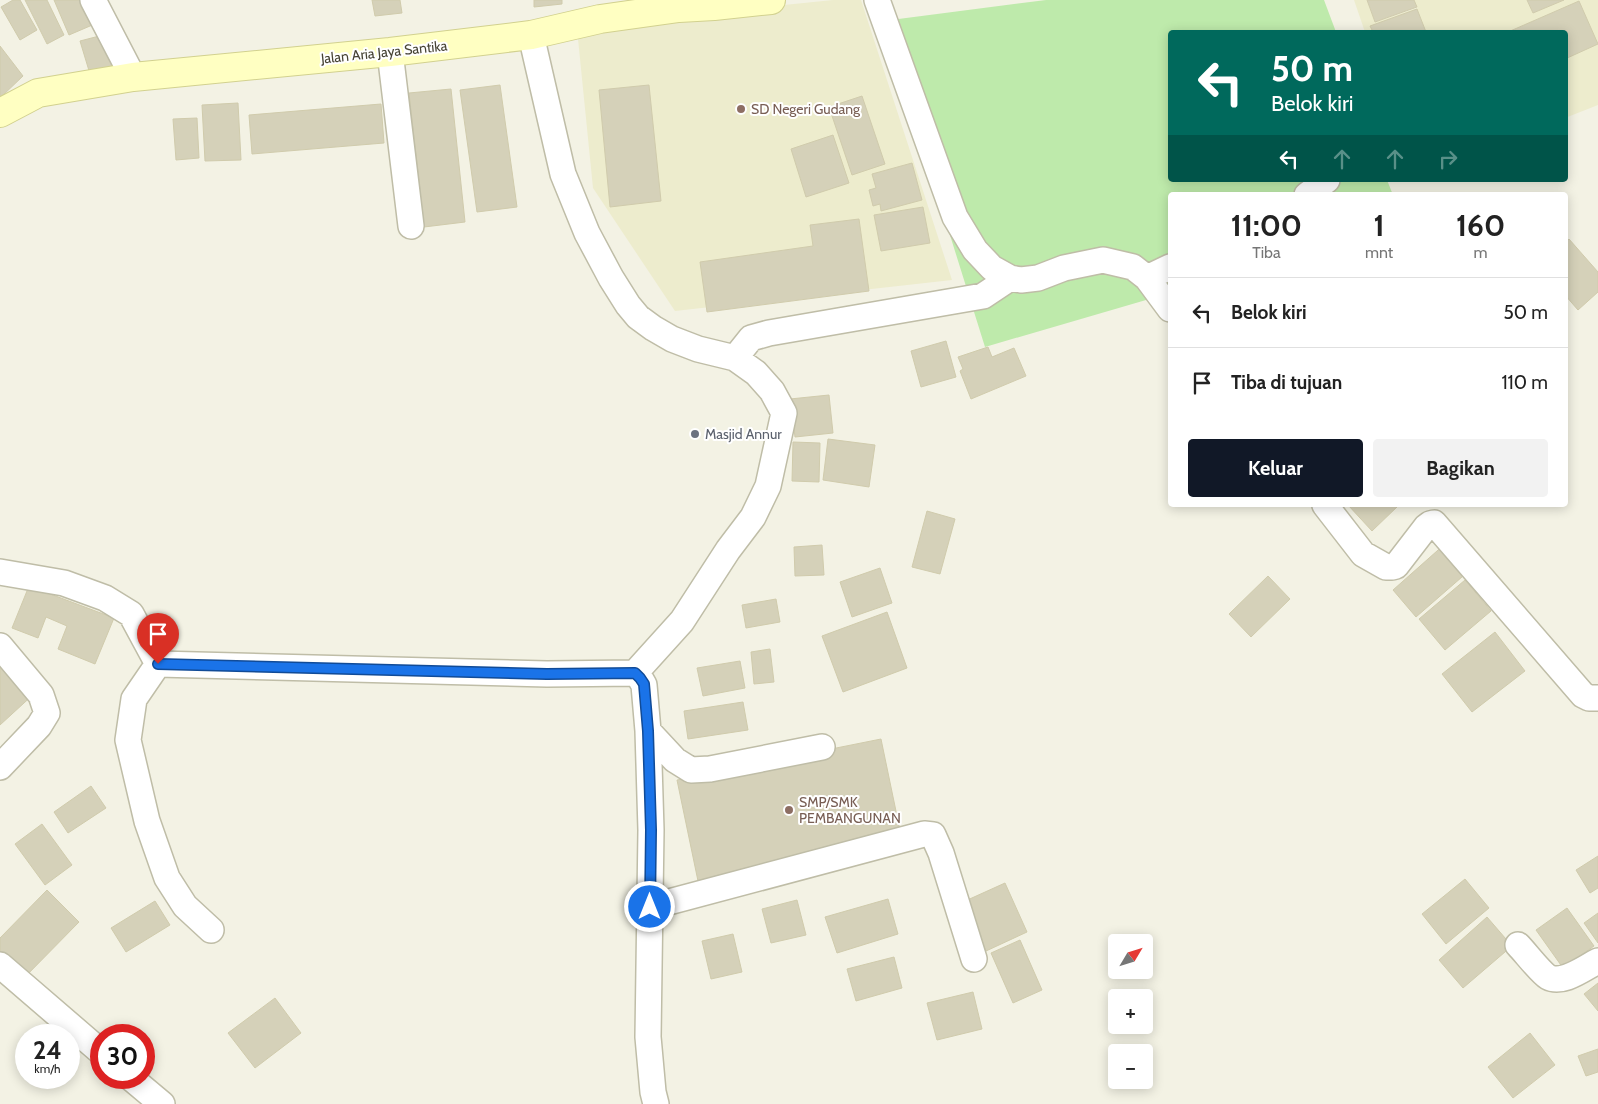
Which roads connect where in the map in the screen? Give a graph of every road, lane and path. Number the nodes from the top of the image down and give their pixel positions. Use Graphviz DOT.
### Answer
graph roads {
  1 [pos="93,0"];
  2 [pos="771,0"];
  3 [pos="877,0"];
  4 [pos="714,3"];
  5 [pos="531,35"];
  6 [pos="390,52"];
  7 [pos="134,77"];
  8 [pos="0,113"];
  9 [pos="1324,182"];
  10 [pos="1311,192"];
  11 [pos="411,226"];
  12 [pos="1168,268"];
  13 [pos="1010,278"];
  14 [pos="1147,278"];
  15 [pos="1168,306"];
  16 [pos="735,358"];
  17 [pos="1327,507"];
  18 [pos="0,572"];
  19 [pos="0,646"];
  20 [pos="158,664"];
  21 [pos="635,673"];
  22 [pos="1598,698"];
  23 [pos="648,731"];
  24 [pos="822,747"];
  25 [pos="0,767"];
  26 [pos="650,907"];
  27 [pos="211,930"];
  28 [pos="1518,945"];
  29 [pos="974,959"];
  30 [pos="1598,961"];
  31 [pos="0,965"];
  32 [pos="90,1043"];
  33 [pos="145,1089"];
  34 [pos="162,1104"];
  35 [pos="656,1104"];
  1 -- 7 [label="street"];
  2 -- 4 [label="street, Jalan Aria Jaya Santika"];
  3 -- 13 [label="street"];
  4 -- 5 [label="street, Jalan Aria Jaya Santika"];
  5 -- 6 [label="street, Jalan Aria Jaya Santika"];
  5 -- 16 [label="street"];
  6 -- 7 [label="street, Jalan Aria Jaya Santika"];
  6 -- 11 [label="street"];
  7 -- 8 [label="street, Jalan Aria Jaya Santika"];
  9 -- 10 [label="street"];
  12 -- 14 [label="street"];
  13 -- 14 [label="street"];
  13 -- 16 [label="street"];
  14 -- 15 [label="street"];
  16 -- 21 [label="street"];
  17 -- 22 [label="street"];
  18 -- 20 [label="street"];
  19 -- 25 [label="street"];
  20 -- 21 [label="street"];
  20 -- 27 [label="street"];
  21 -- 23 [label="street"];
  23 -- 24 [label="street"];
  23 -- 26 [label="street"];
  26 -- 29 [label="street"];
  26 -- 35 [label="street"];
  28 -- 30 [label="street"];
  31 -- 32 [label="street"];
  33 -- 34 [label="street"];
}
